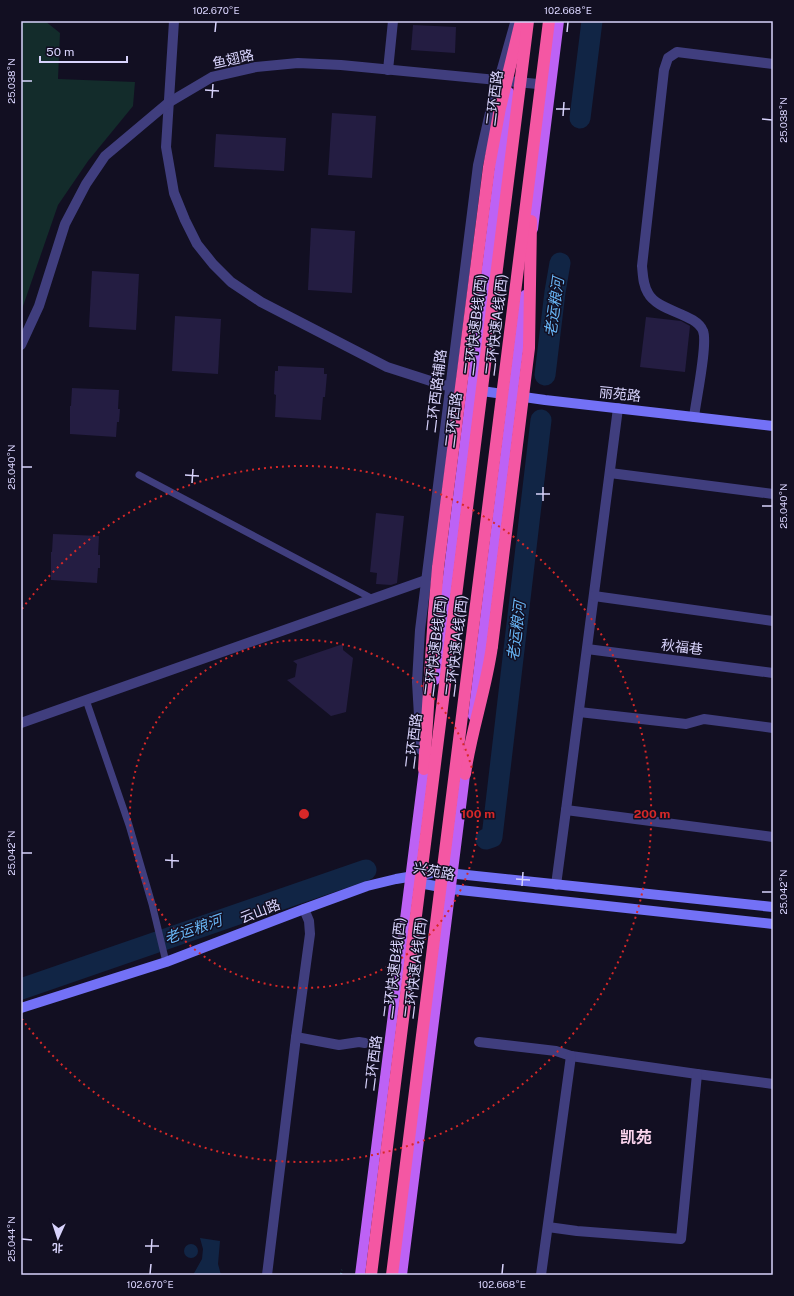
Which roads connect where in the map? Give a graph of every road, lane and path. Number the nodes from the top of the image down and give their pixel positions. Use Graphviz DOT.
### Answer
graph roads {
  1 [pos="174,21"];
  2 [pos="393,21"];
  3 [pos="518,21"];
  4 [pos="528,21"];
  5 [pos="549,21"];
  6 [pos="559,21"];
  7 [pos="773,64"];
  8 [pos="388,70"];
  9 [pos="498,80"];
  10 [pos="510,81"];
  11 [pos="552,85"];
  12 [pos="540,98"];
  13 [pos="168,103"];
  14 [pos="21,345"];
  15 [pos="451,386"];
  16 [pos="468,389"];
  17 [pos="513,395"];
  18 [pos="618,408"];
  19 [pos="694,417"];
  20 [pos="773,426"];
  21 [pos="610,473"];
  22 [pos="139,475"];
  23 [pos="773,494"];
  24 [pos="426,580"];
  25 [pos="594,596"];
  26 [pos="373,599"];
  27 [pos="773,622"];
  28 [pos="587,649"];
  29 [pos="773,673"];
  30 [pos="86,700"];
  31 [pos="579,712"];
  32 [pos="21,723"];
  33 [pos="773,728"];
  34 [pos="424,769"];
  35 [pos="465,774"];
  36 [pos="566,810"];
  37 [pos="773,837"];
  38 [pos="453,874"];
  39 [pos="396,879"];
  40 [pos="410,879"];
  41 [pos="556,885"];
  42 [pos="451,889"];
  43 [pos="773,908"];
  44 [pos="304,909"];
  45 [pos="773,924"];
  46 [pos="166,962"];
  47 [pos="21,1008"];
  48 [pos="296,1037"];
  49 [pos="479,1042"];
  50 [pos="365,1043"];
  51 [pos="571,1056"];
  52 [pos="697,1074"];
  53 [pos="773,1084"];
  54 [pos="548,1227"];
  55 [pos="342,1270"];
  56 [pos="267,1275"];
  57 [pos="342,1275"];
  58 [pos="360,1275"];
  59 [pos="371,1275"];
  60 [pos="392,1275"];
  61 [pos="402,1275"];
  62 [pos="541,1275"];
  1 -- 13 [label="street"];
  2 -- 8 [label="street"];
  3 -- 9 [label="street, 二环西路辅路"];
  3 -- 10 [label="main road, 二环西路"];
  3 -- 34 [label="highway, bridge"];
  4 -- 59 [label="highway, 二环快速B线(西), bridge"];
  5 -- 12 [label="highway, 二环快速A线(西), bridge"];
  6 -- 11 [label="main road"];
  7 -- 19 [label="street"];
  8 -- 9 [label="street, 鱼翅路"];
  8 -- 13 [label="street, 鱼翅路"];
  9 -- 10 [label="street, 鱼翅路"];
  9 -- 15 [label="street, 二环西路辅路"];
  10 -- 11 [label="street, 鱼翅路"];
  10 -- 16 [label="main road, 二环西路"];
  11 -- 17 [label="main road"];
  12 -- 35 [label="highway, bridge"];
  12 -- 60 [label="highway, 二环快速A线(西), bridge"];
  13 -- 14 [label="street, 鱼翅路"];
  13 -- 15 [label="street"];
  15 -- 16 [label="street"];
  15 -- 24 [label="street, 二环西路辅路"];
  16 -- 17 [label="main road, 丽苑路"];
  16 -- 34 [label="main road, 二环西路"];
  17 -- 18 [label="main road, 丽苑路"];
  17 -- 35 [label="main road"];
  18 -- 19 [label="main road, 丽苑路"];
  18 -- 21 [label="street"];
  19 -- 20 [label="main road, 丽苑路"];
  21 -- 23 [label="street"];
  21 -- 25 [label="street"];
  22 -- 26 [label="lane"];
  24 -- 26 [label="street"];
  24 -- 34 [label="street, 二环西路辅路"];
  25 -- 27 [label="street"];
  25 -- 28 [label="street"];
  26 -- 30 [label="street"];
  28 -- 29 [label="street, 秋福巷"];
  28 -- 31 [label="street"];
  30 -- 32 [label="street"];
  30 -- 46 [label="lane"];
  31 -- 33 [label="street"];
  31 -- 36 [label="street"];
  34 -- 40 [label="main road, 二环西路"];
  35 -- 38 [label="main road"];
  36 -- 37 [label="street"];
  36 -- 41 [label="street"];
  38 -- 40 [label="main road, 兴苑路"];
  38 -- 41 [label="main road, 兴苑路"];
  38 -- 42 [label="main road"];
  39 -- 40 [label="main road, 兴苑路"];
  39 -- 44 [label="main road, 云山路"];
  40 -- 42 [label="main road, 兴苑路"];
  40 -- 58 [label="main road, 二环西路"];
  41 -- 43 [label="main road, 兴苑路"];
  42 -- 45 [label="main road, 兴苑路"];
  42 -- 61 [label="main road"];
  44 -- 46 [label="main road, 云山路"];
  44 -- 48 [label="street"];
  46 -- 47 [label="main road, 云山路"];
  48 -- 50 [label="street"];
  48 -- 56 [label="street"];
  49 -- 51 [label="street"];
  51 -- 52 [label="street"];
  51 -- 54 [label="street"];
  52 -- 53 [label="street"];
  52 -- 54 [label="street"];
  54 -- 62 [label="street"];
  55 -- 57 [label="path"];
}
